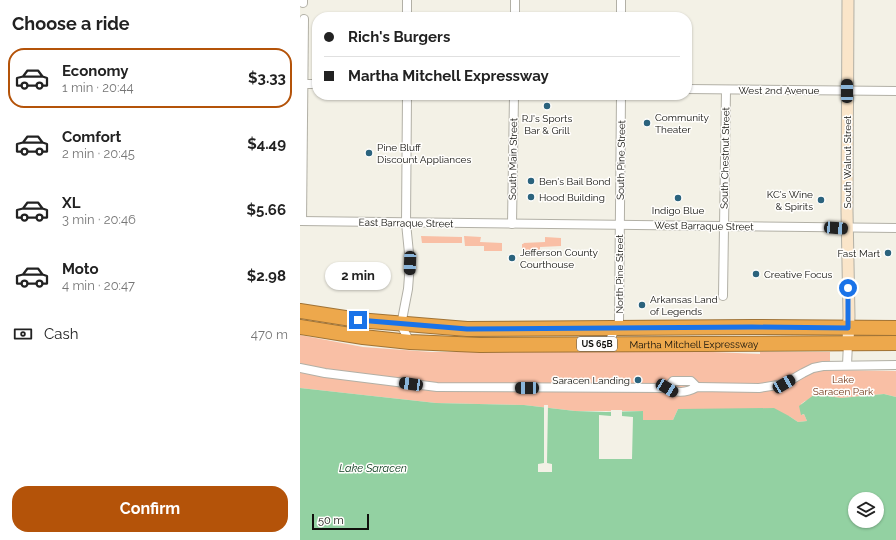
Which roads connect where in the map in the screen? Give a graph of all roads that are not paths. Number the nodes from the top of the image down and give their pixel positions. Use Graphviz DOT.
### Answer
graph roads {
  1 [pos="407,0"];
  2 [pos="515,0"];
  3 [pos="621,0"];
  4 [pos="848,0"];
  5 [pos="407,12"];
  6 [pos="515,12"];
  7 [pos="621,12"];
  8 [pos="304,19"];
  9 [pos="302,84"];
  10 [pos="692,89"];
  11 [pos="726,90"];
  12 [pos="847,91"];
  13 [pos="896,91"];
  14 [pos="407,100"];
  15 [pos="514,100"];
  16 [pos="621,100"];
  17 [pos="301,221"];
  18 [pos="406,223"];
  19 [pos="512,224"];
  20 [pos="620,225"];
  21 [pos="724,226"];
  22 [pos="847,228"];
  23 [pos="896,228"];
  24 [pos="723,296"];
  25 [pos="300,311"];
  26 [pos="401,325"];
  27 [pos="300,327"];
  28 [pos="848,328"];
  29 [pos="896,328"];
  30 [pos="616,329"];
  31 [pos="410,342"];
  32 [pos="848,343"];
  33 [pos="896,343"];
  34 [pos="609,344"];
  35 [pos="847,365"];
  36 [pos="896,365"];
  37 [pos="300,368"];
  1 -- 5 [label="street"];
  2 -- 6 [label="street"];
  3 -- 7 [label="street"];
  4 -- 12 [label="street, South Walnut Street"];
  8 -- 9 [label="street"];
  9 -- 17 [label="street"];
  10 -- 11 [label="street, West 2nd Avenue"];
  11 -- 12 [label="street, West 2nd Avenue"];
  11 -- 21 [label="street, South Chestnut Street"];
  12 -- 13 [label="street, West 2nd Avenue"];
  12 -- 22 [label="street, South Walnut Street"];
  14 -- 18 [label="street"];
  15 -- 19 [label="street, South Main Street"];
  16 -- 20 [label="street, South Pine Street"];
  17 -- 18 [label="street, East Barraque Street"];
  18 -- 19 [label="street, East Barraque Street"];
  18 -- 26 [label="street"];
  19 -- 20 [label="street, West Barraque Street"];
  20 -- 21 [label="street, West Barraque Street"];
  20 -- 30 [label="street, North Pine Street"];
  21 -- 22 [label="street, West Barraque Street"];
  21 -- 24 [label="street, South Chestnut Street"];
  22 -- 23 [label="street, West Barraque Street"];
  22 -- 28 [label="street, South Walnut Street"];
  25 -- 26 [label="highway, Martha Mitchell Expressway / US 65B"];
  26 -- 30 [label="highway, Martha Mitchell Expressway / US 65B"];
  26 -- 31 [label="street"];
  27 -- 31 [label="highway, Martha Mitchell Expressway / US 65B"];
  28 -- 29 [label="highway, Martha Mitchell Expressway / US 65B"];
  28 -- 30 [label="highway, Martha Mitchell Expressway / US 65B"];
  28 -- 32 [label="street, South Walnut Street"];
  30 -- 34 [label="street, North Pine Street"];
  31 -- 34 [label="highway, Martha Mitchell Expressway / US 65B"];
  32 -- 33 [label="highway, Martha Mitchell Expressway / US 65B"];
  32 -- 34 [label="highway, Martha Mitchell Expressway / US 65B"];
  32 -- 35 [label="street"];
  35 -- 36 [label="street"];
  35 -- 37 [label="street"];
}
